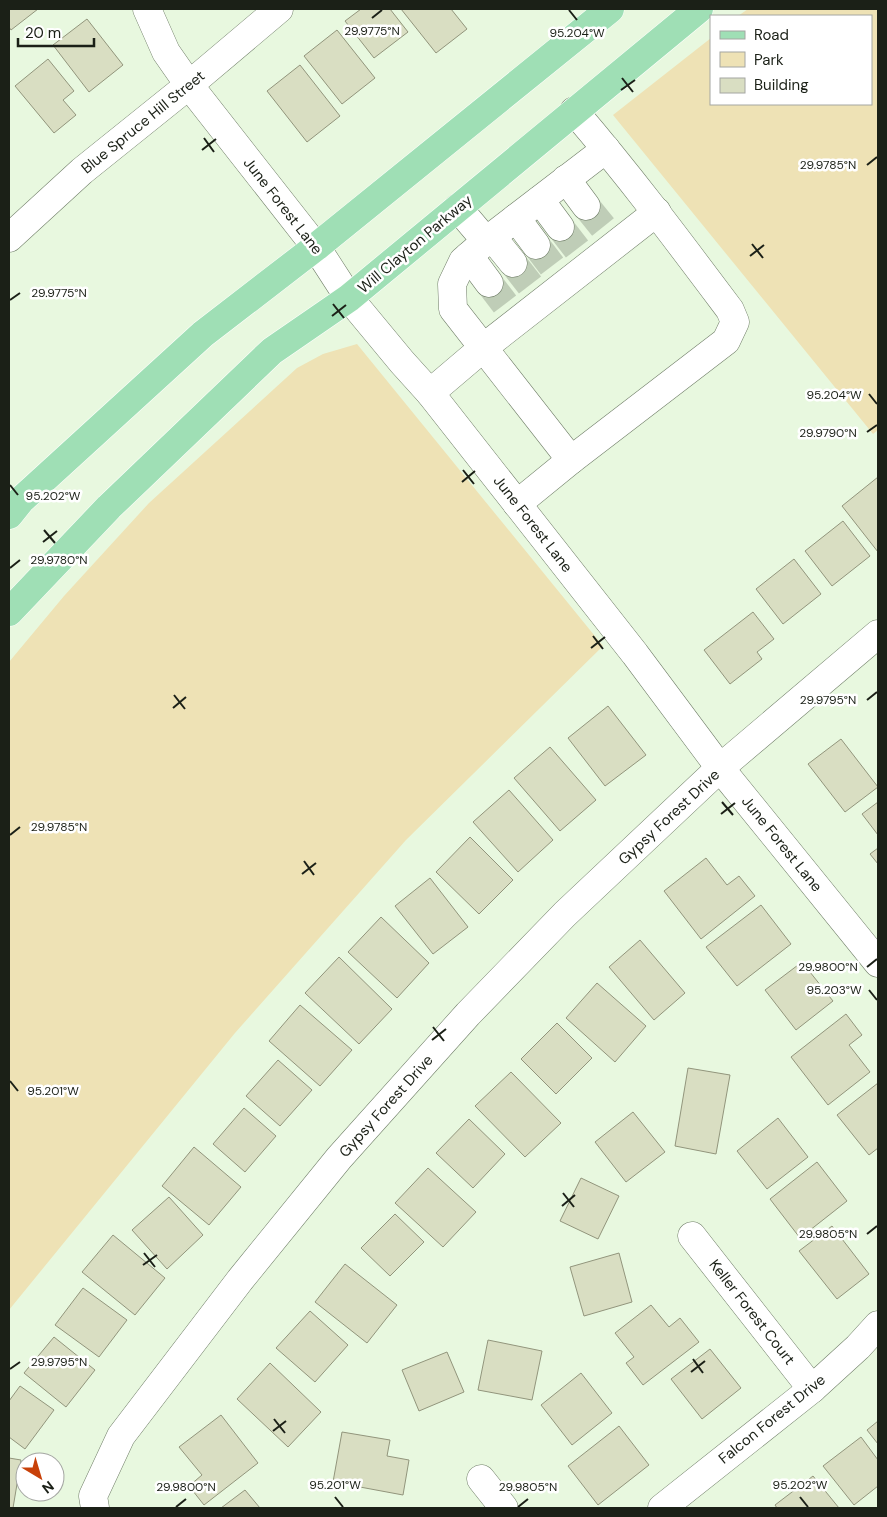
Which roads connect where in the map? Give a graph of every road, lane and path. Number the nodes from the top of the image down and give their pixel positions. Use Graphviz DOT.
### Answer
graph roads {
  1 [pos="148,9"];
  2 [pos="279,9"];
  3 [pos="610,9"];
  4 [pos="699,9"];
  5 [pos="189,84"];
  6 [pos="574,111"];
  7 [pos="606,149"];
  8 [pos="566,180"];
  9 [pos="540,200"];
  10 [pos="586,206"];
  11 [pos="458,208"];
  12 [pos="657,212"];
  13 [pos="516,218"];
  14 [pos="560,227"];
  15 [pos="9,238"];
  16 [pos="482,245"];
  17 [pos="536,245"];
  18 [pos="316,247"];
  19 [pos="513,263"];
  20 [pos="489,283"];
  21 [pos="349,298"];
  22 [pos="483,348"];
  23 [pos="430,393"];
  24 [pos="571,460"];
  25 [pos="517,504"];
  26 [pos="9,515"];
  27 [pos="11,605"];
  28 [pos="878,634"];
  29 [pos="720,768"];
  30 [pos="878,963"];
  31 [pos="692,1236"];
  32 [pos="878,1325"];
  33 [pos="812,1389"];
  34 [pos="481,1479"];
  35 [pos="95,1508"];
  36 [pos="504,1508"];
  37 [pos="662,1508"];
  1 -- 5 [label="street, June Forest Lane"];
  2 -- 5 [label="street, Blue Spruce Hill Street"];
  3 -- 18 [label="main road"];
  4 -- 6 [label="main road, Will Clayton Parkway"];
  5 -- 15 [label="street, Blue Spruce Hill Street"];
  5 -- 18 [label="street, June Forest Lane"];
  6 -- 7 [label="street"];
  6 -- 11 [label="main road, Will Clayton Parkway"];
  7 -- 8 [label="street"];
  7 -- 12 [label="street"];
  8 -- 9 [label="street"];
  8 -- 10 [label="street"];
  9 -- 13 [label="street"];
  9 -- 14 [label="street"];
  11 -- 16 [label="street"];
  11 -- 21 [label="main road, Will Clayton Parkway"];
  12 -- 22 [label="street"];
  12 -- 24 [label="street"];
  13 -- 16 [label="street"];
  13 -- 17 [label="street"];
  16 -- 19 [label="street"];
  16 -- 20 [label="street"];
  16 -- 22 [label="street"];
  18 -- 21 [label="street, June Forest Lane"];
  18 -- 26 [label="main road"];
  21 -- 23 [label="street, June Forest Lane"];
  21 -- 27 [label="main road, Will Clayton Parkway"];
  22 -- 23 [label="street"];
  22 -- 24 [label="street"];
  23 -- 25 [label="street, June Forest Lane"];
  24 -- 25 [label="street"];
  25 -- 29 [label="street, June Forest Lane"];
  28 -- 29 [label="street, Gypsy Forest Drive"];
  29 -- 30 [label="street, June Forest Lane"];
  29 -- 35 [label="street, Gypsy Forest Drive"];
  31 -- 33 [label="street, Keller Forest Court"];
  32 -- 33 [label="street, Falcon Forest Drive"];
  33 -- 37 [label="street, Falcon Forest Drive"];
  34 -- 36 [label="street"];
}
